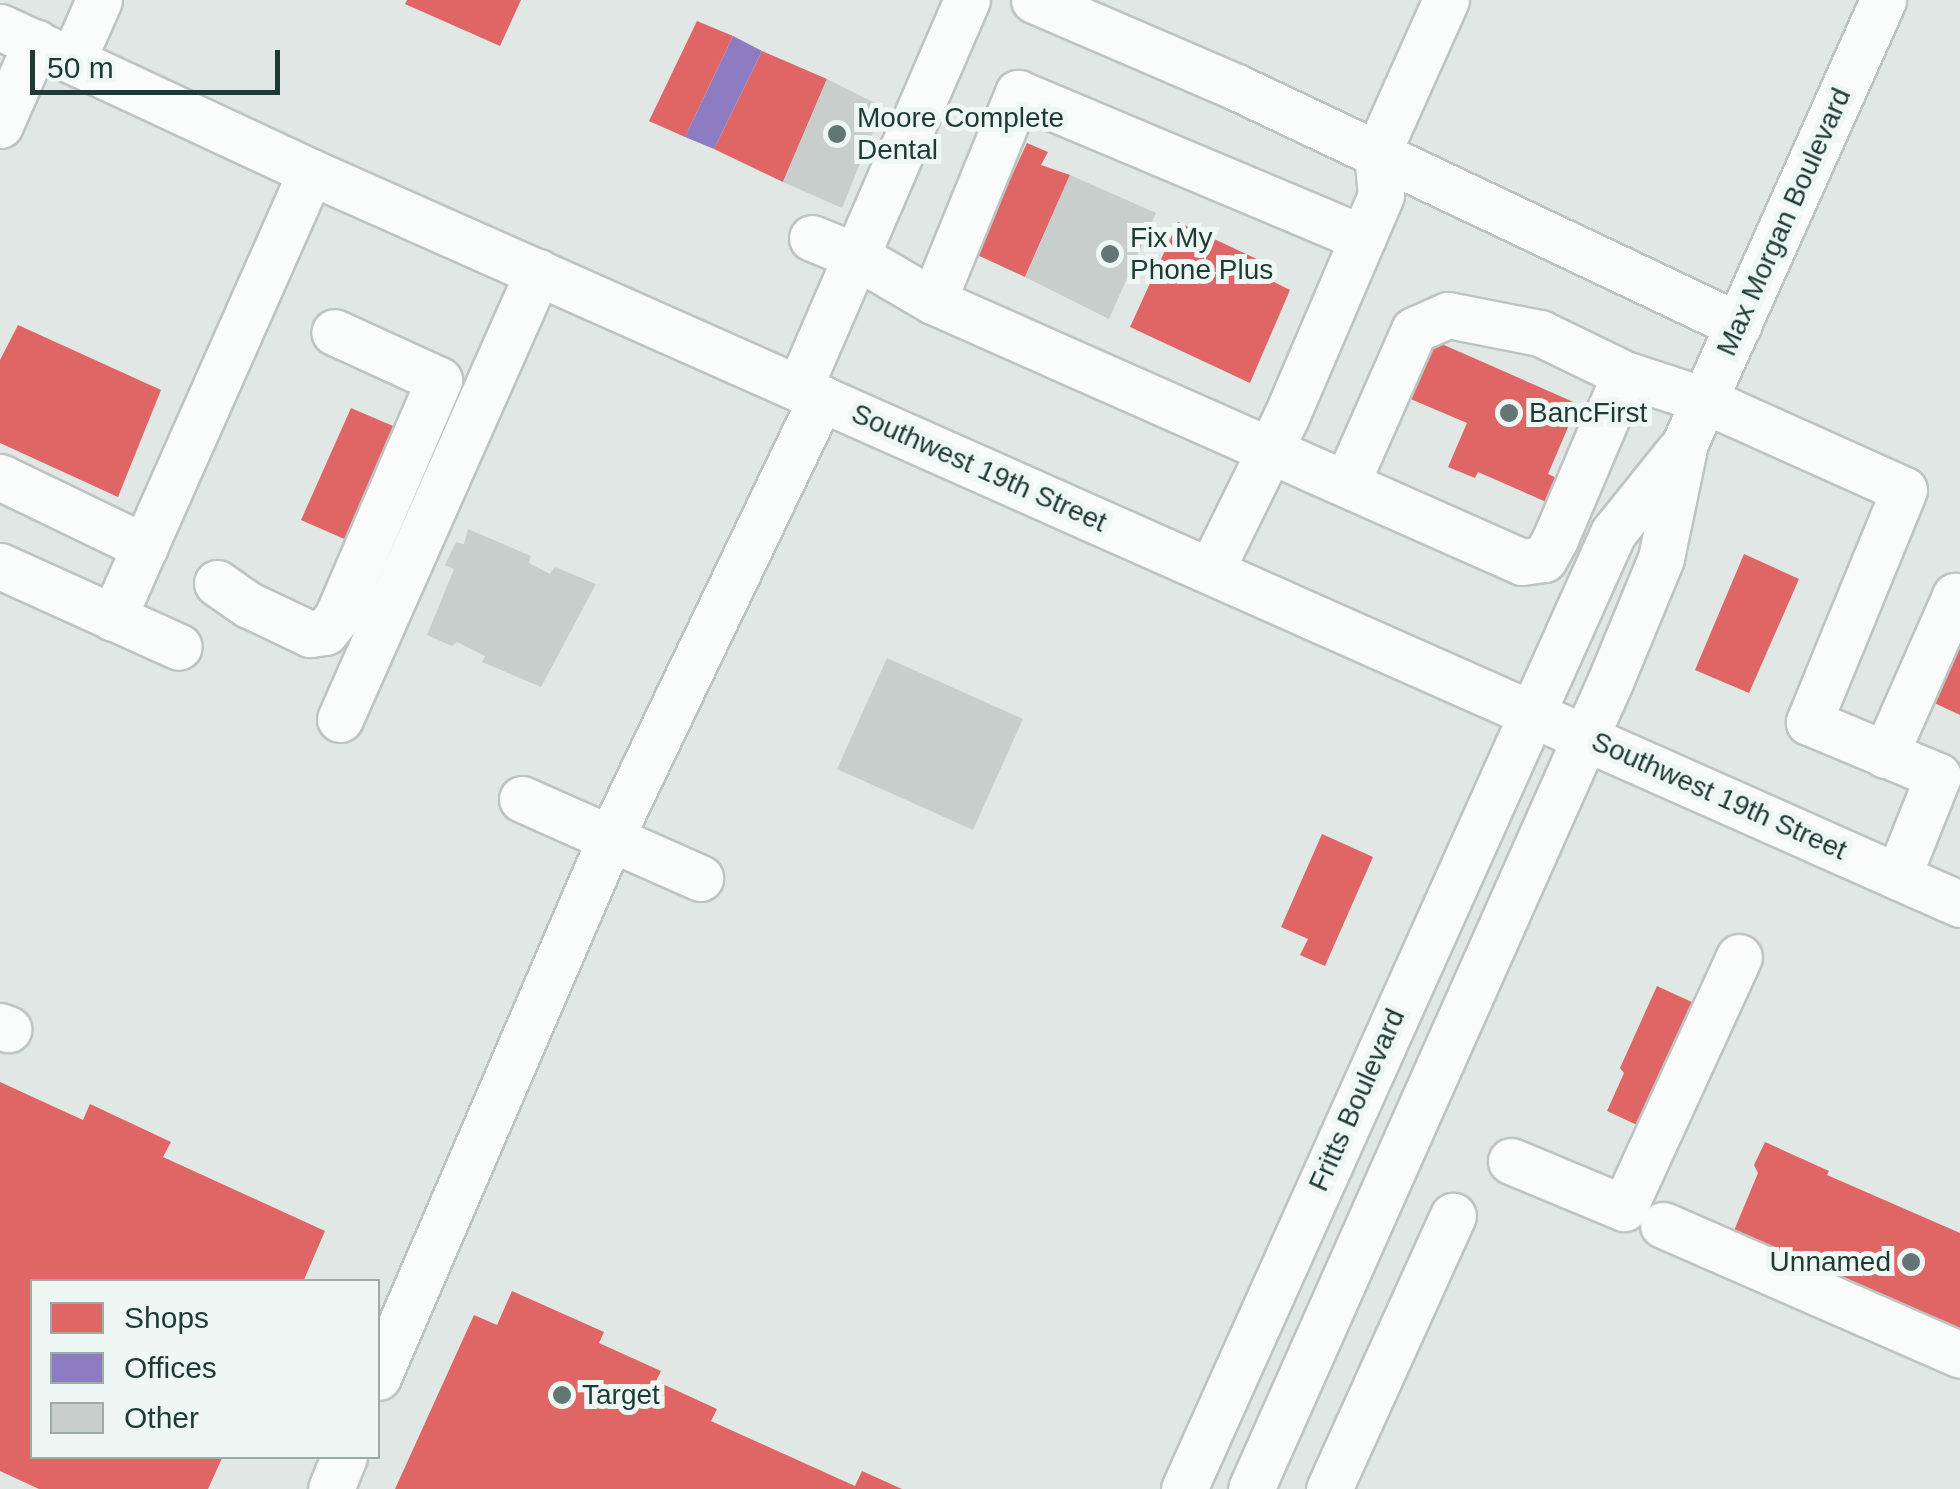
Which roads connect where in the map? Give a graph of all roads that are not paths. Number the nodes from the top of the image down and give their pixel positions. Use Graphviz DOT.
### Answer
graph roads {
  1 [pos="100,0"];
  2 [pos="967,0"];
  3 [pos="1034,0"];
  4 [pos="1446,0"];
  5 [pos="1882,0"];
  6 [pos="36,43"];
  7 [pos="0,125"];
  8 [pos="1377,154"];
  9 [pos="310,172"];
  10 [pos="812,238"];
  11 [pos="1363,238"];
  12 [pos="856,256"];
  13 [pos="538,272"];
  14 [pos="932,301"];
  15 [pos="1738,325"];
  16 [pos="334,332"];
  17 [pos="1625,374"];
  18 [pos="810,393"];
  19 [pos="1704,400"];
  20 [pos="1685,443"];
  21 [pos="1270,450"];
  22 [pos="0,477"];
  23 [pos="1348,482"];
  24 [pos="144,547"];
  25 [pos="0,566"];
  26 [pos="1211,570"];
  27 [pos="217,583"];
  28 [pos="1960,598"];
  29 [pos="113,618"];
  30 [pos="178,647"];
  31 [pos="1531,712"];
  32 [pos="340,719"];
  33 [pos="1586,737"];
  34 [pos="1884,755"];
  35 [pos="1949,778"];
  36 [pos="522,799"];
  37 [pos="610,839"];
  38 [pos="1898,876"];
  39 [pos="700,878"];
  40 [pos="1960,904"];
  41 [pos="1738,957"];
  42 [pos="1511,1161"];
  43 [pos="1453,1216"];
  44 [pos="1663,1225"];
  45 [pos="1960,1355"];
  46 [pos="380,1372"];
  47 [pos="343,1459"];
  48 [pos="330,1489"];
  49 [pos="1184,1489"];
  50 [pos="1250,1489"];
  51 [pos="1329,1489"];
  1 -- 6 [label="street"];
  2 -- 12 [label="street"];
  3 -- 8 [label="street"];
  4 -- 8 [label="street"];
  5 -- 15 [label="street, Max Morgan Boulevard"];
  6 -- 7 [label="street"];
  6 -- 9 [label="street, Southwest 19th Street"];
  8 -- 11 [label="street"];
  8 -- 15 [label="street"];
  9 -- 13 [label="street, Southwest 19th Street"];
  9 -- 24 [label="street"];
  10 -- 12 [label="street"];
  11 -- 14 [label="street"];
  11 -- 21 [label="street"];
  12 -- 14 [label="street"];
  12 -- 18 [label="street"];
  13 -- 18 [label="street, Southwest 19th Street"];
  13 -- 32 [label="street"];
  14 -- 21 [label="street"];
  15 -- 19 [label="street, Max Morgan Boulevard"];
  16 -- 27 [label="street"];
  17 -- 19 [label="street"];
  17 -- 23 [label="street"];
  17 -- 23 [label="street"];
  18 -- 26 [label="street, Southwest 19th Street"];
  18 -- 37 [label="street"];
  19 -- 20 [label="street, Max Morgan Boulevard"];
  19 -- 34 [label="street"];
  20 -- 31 [label="street, Max Morgan Boulevard"];
  20 -- 33 [label="street, Max Morgan Boulevard"];
  21 -- 23 [label="street"];
  21 -- 26 [label="street"];
  22 -- 24 [label="street"];
  24 -- 29 [label="street"];
  25 -- 29 [label="street"];
  26 -- 31 [label="street, Southwest 19th Street"];
  28 -- 34 [label="street"];
  29 -- 30 [label="street"];
  31 -- 33 [label="street, Southwest 19th Street"];
  31 -- 49 [label="street, Fritts Boulevard"];
  33 -- 38 [label="street, Southwest 19th Street"];
  33 -- 50 [label="street"];
  34 -- 35 [label="street"];
  35 -- 38 [label="street"];
  36 -- 37 [label="street"];
  37 -- 39 [label="street"];
  37 -- 46 [label="street"];
  38 -- 40 [label="street, Southwest 19th Street"];
  41 -- 42 [label="street"];
  43 -- 51 [label="street"];
  44 -- 45 [label="street"];
  47 -- 48 [label="street"];
}
